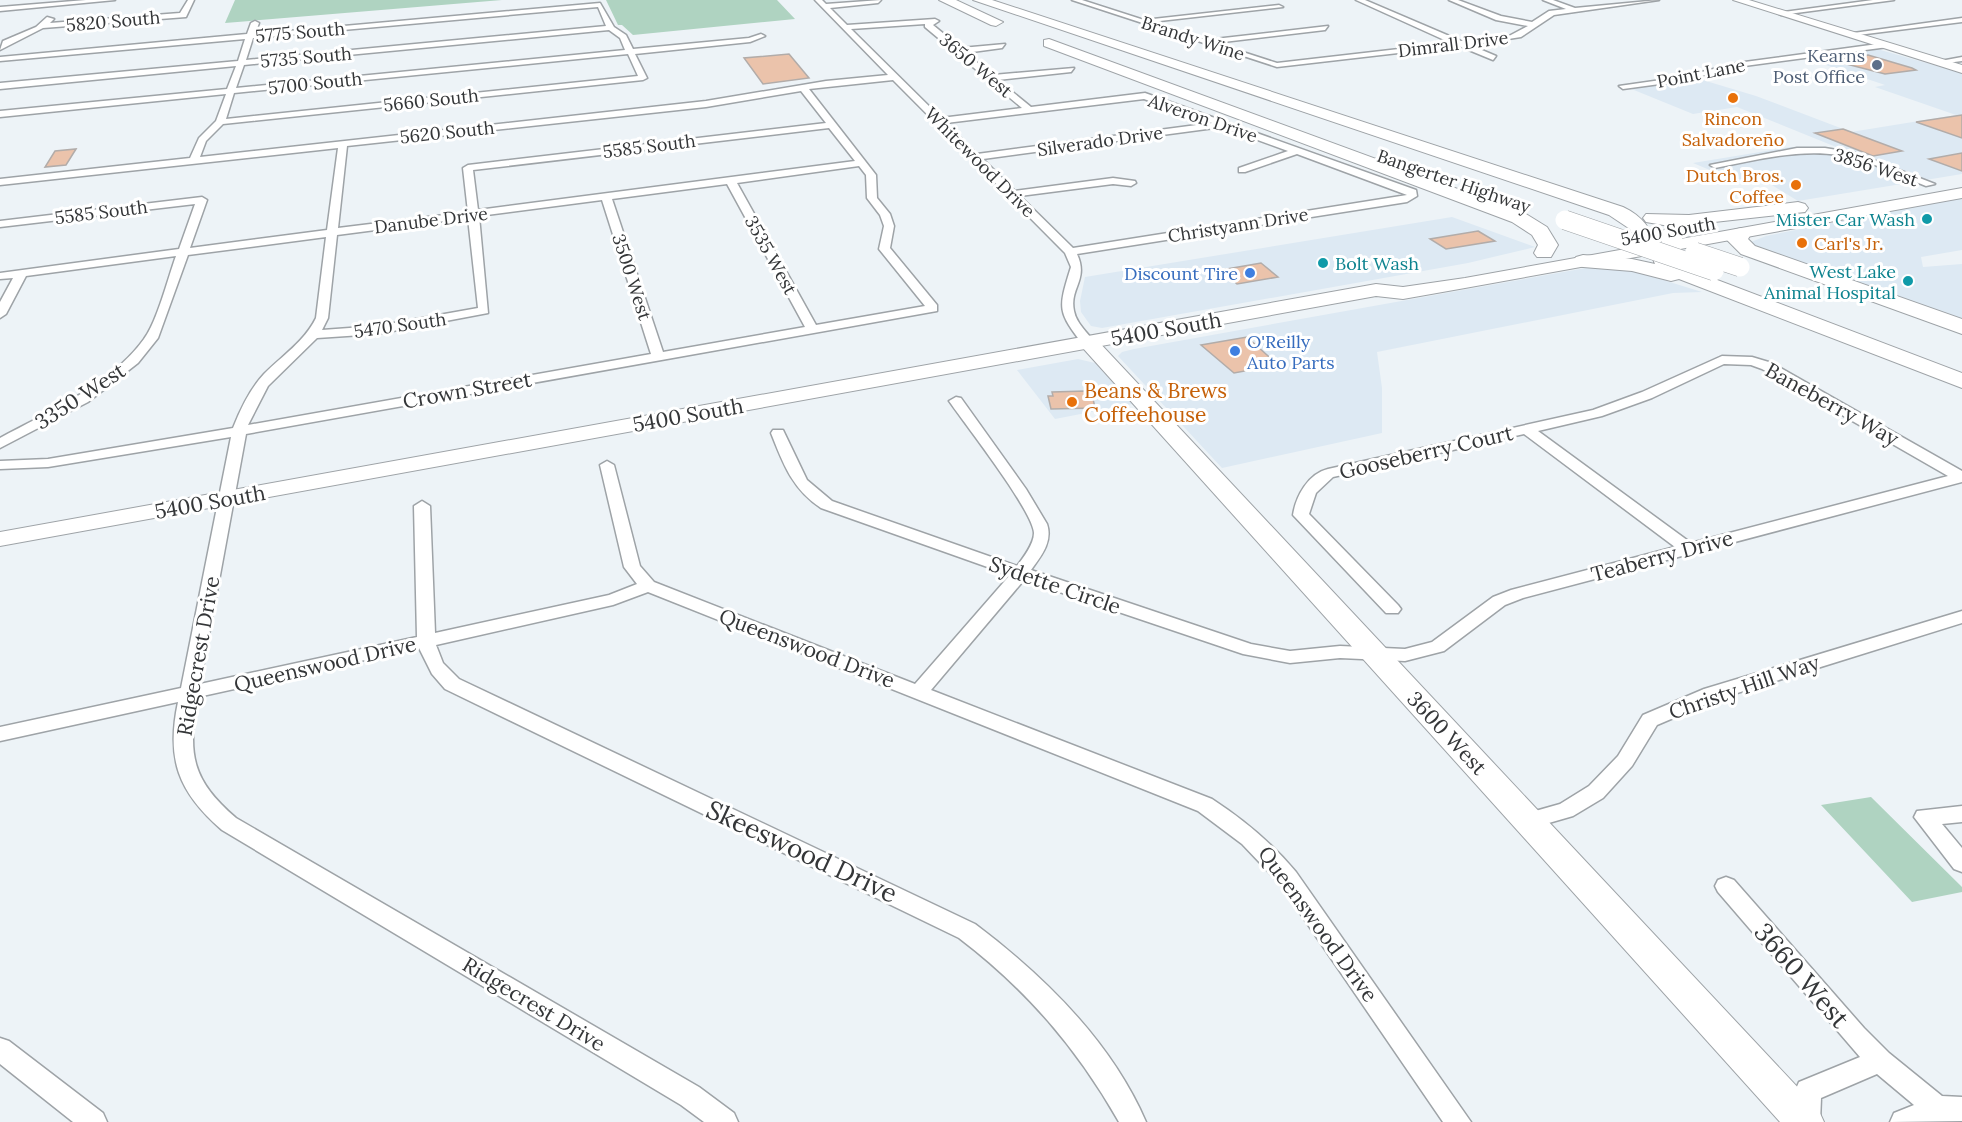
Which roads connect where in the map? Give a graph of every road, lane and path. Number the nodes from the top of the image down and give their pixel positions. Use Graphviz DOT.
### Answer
graph roads {
  1 [pos="112,0"];
  2 [pos="190,0"];
  3 [pos="946,0"];
  4 [pos="973,0"];
  5 [pos="979,0"];
  6 [pos="1104,0"];
  7 [pos="1359,0"];
  8 [pos="1452,0"];
  9 [pos="1546,0"];
  10 [pos="1656,0"];
  11 [pos="1738,0"];
  12 [pos="1891,0"];
  13 [pos="878,1"];
  14 [pos="1078,1"];
  15 [pos="1643,1"];
  16 [pos="64,2"];
  17 [pos="821,3"];
  18 [pos="1279,7"];
  19 [pos="0,9"];
  20 [pos="1572,9"];
  21 [pos="1781,13"];
  22 [pos="1962,20"];
  23 [pos="1141,21"];
  24 [pos="255,22"];
  25 [pos="1534,25"];
  26 [pos="43,26"];
  27 [pos="1008,26"];
  28 [pos="845,27"];
  29 [pos="611,28"];
  30 [pos="1324,28"];
  31 [pos="1850,34"];
  32 [pos="251,36"];
  33 [pos="761,36"];
  34 [pos="0,37"];
  35 [pos="19,37"];
  36 [pos="1034,37"];
  37 [pos="1206,42"];
  38 [pos="1460,44"];
  39 [pos="1885,45"];
  40 [pos="1002,46"];
  41 [pos="0,48"];
  42 [pos="959,51"];
  43 [pos="630,52"];
  44 [pos="1493,58"];
  45 [pos="1962,58"];
  46 [pos="0,59"];
  47 [pos="1939,62"];
  48 [pos="242,63"];
  49 [pos="1277,65"];
  50 [pos="1962,69"];
  51 [pos="1071,70"];
  52 [pos="893,77"];
  53 [pos="992,78"];
  54 [pos="0,86"];
  55 [pos="1623,86"];
  56 [pos="802,88"];
  57 [pos="233,91"];
  58 [pos="1030,111"];
  59 [pos="0,114"];
  60 [pos="940,121"];
  61 [pos="220,122"];
  62 [pos="1223,124"];
  63 [pos="830,125"];
  64 [pos="343,143"];
  65 [pos="1296,151"];
  66 [pos="976,157"];
  67 [pos="194,160"];
  68 [pos="863,163"];
  69 [pos="1715,165"];
  70 [pos="1242,170"];
  71 [pos="1962,179"];
  72 [pos="731,181"];
  73 [pos="0,182"];
  74 [pos="1131,183"];
  75 [pos="1962,186"];
  76 [pos="1934,191"];
  77 [pos="1962,193"];
  78 [pos="1014,194"];
  79 [pos="606,197"];
  80 [pos="1407,199"];
  81 [pos="1798,208"];
  82 [pos="1594,210"];
  83 [pos="474,214"];
  84 [pos="1509,214"];
  85 [pos="0,224"];
  86 [pos="334,232"];
  87 [pos="1740,234"];
  88 [pos="1672,238"];
  89 [pos="1621,240"];
  90 [pos="1704,240"];
  91 [pos="1646,243"];
  92 [pos="184,251"];
  93 [pos="1070,252"];
  94 [pos="1544,254"];
  95 [pos="1774,260"];
  96 [pos="1583,261"];
  97 [pos="22,273"];
  98 [pos="0,276"];
  99 [pos="1691,279"];
  100 [pos="1376,290"];
  101 [pos="0,314"];
  102 [pos="1962,327"];
  103 [pos="812,329"];
  104 [pos="316,334"];
  105 [pos="1089,343"];
  106 [pos="1962,348"];
  107 [pos="658,357"];
  108 [pos="1962,363"];
  109 [pos="1962,381"];
  110 [pos="956,401"];
  111 [pos="1526,429"];
  112 [pos="239,431"];
  113 [pos="778,433"];
  114 [pos="0,444"];
  115 [pos="0,465"];
  116 [pos="607,465"];
  117 [pos="1962,477"];
  118 [pos="227,499"];
  119 [pos="422,506"];
  120 [pos="0,539"];
  121 [pos="1688,549"];
  122 [pos="1020,573"];
  123 [pos="648,586"];
  124 [pos="1392,609"];
  125 [pos="1962,617"];
  126 [pos="426,641"];
  127 [pos="1375,654"];
  128 [pos="919,691"];
  129 [pos="189,694"];
  130 [pos="0,734"];
  131 [pos="1962,814"];
  132 [pos="1528,821"];
  133 [pos="1962,863"];
  134 [pos="1726,886"];
  135 [pos="0,1048"];
  136 [pos="1880,1061"];
  137 [pos="1949,1108"];
  138 [pos="94,1122"];
  139 [pos="725,1122"];
  140 [pos="1133,1122"];
  141 [pos="1458,1122"];
  142 [pos="1806,1122"];
  143 [pos="1903,1122"];
  1 -- 16 [label="street"];
  2 -- 26 [label="street, 5820 South"];
  3 -- 27 [label="highway"];
  3 -- 108 [label="highway, Bangerter Highway, bridge"];
  4 -- 82 [label="highway, Bangerter Highway"];
  5 -- 82 [label="highway"];
  6 -- 14 [label="street"];
  7 -- 38 [label="street"];
  8 -- 25 [label="street"];
  9 -- 20 [label="street"];
  10 -- 15 [label="street, Dimrall Drive"];
  11 -- 21 [label="street"];
  12 -- 21 [label="street"];
  13 -- 17 [label="street"];
  14 -- 23 [label="street, Brandy Wine"];
  15 -- 20 [label="street, Dimrall Drive"];
  16 -- 19 [label="street"];
  16 -- 26 [label="street"];
  17 -- 28 [label="street, Whitewood Drive"];
  18 -- 23 [label="street"];
  20 -- 25 [label="street, Dimrall Drive"];
  21 -- 31 [label="street"];
  22 -- 31 [label="street"];
  23 -- 37 [label="street, Brandy Wine"];
  24 -- 32 [label="street"];
  25 -- 38 [label="street, Dimrall Drive"];
  26 -- 35 [label="street"];
  28 -- 42 [label="street, 3650 West"];
  28 -- 52 [label="street, Whitewood Drive"];
  29 -- 32 [label="street, 5775 South"];
  29 -- 43 [label="street"];
  29 -- 48 [label="street, 5735 South"];
  30 -- 37 [label="street"];
  31 -- 39 [label="street"];
  32 -- 46 [label="street, 5775 South"];
  32 -- 48 [label="street"];
  33 -- 43 [label="street, 5700 South"];
  34 -- 35 [label="street"];
  35 -- 41 [label="street"];
  36 -- 84 [label="highway"];
  37 -- 49 [label="street, Brandy Wine"];
  38 -- 44 [label="street"];
  38 -- 49 [label="street, Dimrall Drive"];
  39 -- 47 [label="street"];
  39 -- 55 [label="street, Point Lane"];
  40 -- 42 [label="street"];
  42 -- 53 [label="street, 3650 West"];
  43 -- 57 [label="street, 5700 South"];
  43 -- 61 [label="street, 5660 South"];
  45 -- 47 [label="street"];
  47 -- 50 [label="street"];
  48 -- 54 [label="street, 5735 South"];
  48 -- 57 [label="street"];
  51 -- 53 [label="street"];
  52 -- 56 [label="street, 5620 South"];
  52 -- 60 [label="street, Whitewood Drive"];
  53 -- 58 [label="street, 3650 West"];
  56 -- 63 [label="street"];
  56 -- 64 [label="street, 5620 South"];
  57 -- 59 [label="street, 5700 South"];
  57 -- 61 [label="street"];
  58 -- 60 [label="street, Alveron Drive"];
  58 -- 62 [label="street, Alveron Drive"];
  60 -- 66 [label="street, Whitewood Drive"];
  61 -- 67 [label="street"];
  62 -- 65 [label="street, Alveron Drive"];
  62 -- 66 [label="street, Silverado Drive"];
  63 -- 68 [label="street"];
  63 -- 83 [label="street, 5585 South"];
  64 -- 67 [label="street, 5620 South"];
  64 -- 86 [label="street"];
  65 -- 70 [label="street"];
  65 -- 80 [label="street, Alveron Drive"];
  66 -- 78 [label="street, Whitewood Drive"];
  67 -- 73 [label="street, 5620 South"];
  68 -- 72 [label="street, Danube Drive"];
  68 -- 103 [label="street, Crown Street"];
  69 -- 76 [label="street, 3856 West"];
  71 -- 76 [label="main road, 5400 South"];
  72 -- 79 [label="street, Danube Drive"];
  72 -- 103 [label="street, 3535 West"];
  74 -- 78 [label="street"];
  75 -- 76 [label="main road"];
  76 -- 77 [label="main road, 5400 South"];
  76 -- 81 [label="main road, 5400 South"];
  76 -- 87 [label="main road, 5400 South"];
  78 -- 93 [label="street, Whitewood Drive"];
  79 -- 83 [label="street, Danube Drive"];
  79 -- 107 [label="street, 3500 West"];
  80 -- 93 [label="street, Christyann Drive"];
  81 -- 82 [label="highway"];
  81 -- 88 [label="main road, 5400 South"];
  82 -- 91 [label="highway"];
  82 -- 106 [label="highway, Bangerter Highway, bridge"];
  83 -- 86 [label="street, Danube Drive"];
  83 -- 104 [label="street, 5470 South"];
  84 -- 91 [label="highway"];
  84 -- 94 [label="highway"];
  85 -- 92 [label="street, 5585 South"];
  86 -- 92 [label="street, Danube Drive"];
  86 -- 104 [label="street"];
  87 -- 90 [label="main road, 5400 South"];
  87 -- 95 [label="highway"];
  88 -- 90 [label="highway"];
  88 -- 91 [label="highway"];
  88 -- 95 [label="highway"];
  88 -- 99 [label="highway"];
  89 -- 91 [label="highway"];
  89 -- 94 [label="main road, 5400 South"];
  91 -- 96 [label="main road, 5400 South"];
  92 -- 97 [label="street, Danube Drive"];
  92 -- 114 [label="street, 3350 West"];
  93 -- 105 [label="street"];
  94 -- 100 [label="main road, 5400 South"];
  95 -- 102 [label="highway"];
  96 -- 99 [label="highway"];
  96 -- 100 [label="main road, 5400 South"];
  97 -- 98 [label="street, Danube Drive"];
  97 -- 101 [label="street"];
  99 -- 109 [label="highway"];
  100 -- 105 [label="main road, 5400 South"];
  103 -- 107 [label="street, Crown Street"];
  104 -- 112 [label="street, Ridgecrest Drive"];
  105 -- 118 [label="main road, 5400 South"];
  105 -- 127 [label="street, 3600 West"];
  107 -- 112 [label="street, Crown Street"];
  110 -- 122 [label="street"];
  111 -- 117 [label="street, Baneberry Way"];
  111 -- 121 [label="street"];
  111 -- 124 [label="street, Gooseberry Court"];
  112 -- 115 [label="street, Crown Street"];
  112 -- 118 [label="street, Ridgecrest Drive"];
  113 -- 122 [label="street, Sydette Circle"];
  116 -- 123 [label="street"];
  117 -- 121 [label="street, Teaberry Drive"];
  118 -- 120 [label="main road, 5400 South"];
  118 -- 129 [label="street, Ridgecrest Drive"];
  119 -- 126 [label="street"];
  121 -- 127 [label="street, Teaberry Drive"];
  122 -- 127 [label="street, Sydette Circle"];
  122 -- 128 [label="street"];
  123 -- 126 [label="street, Queenswood Drive"];
  123 -- 128 [label="street, Queenswood Drive"];
  125 -- 132 [label="street, Christy Hill Way"];
  126 -- 129 [label="street, Queenswood Drive"];
  126 -- 140 [label="street, Skeeswood Drive"];
  127 -- 132 [label="street, 3600 West"];
  128 -- 141 [label="street, Queenswood Drive"];
  129 -- 130 [label="street, Queenswood Drive"];
  129 -- 139 [label="street, Ridgecrest Drive"];
  131 -- 133 [label="street"];
  132 -- 142 [label="street, 3600 West"];
  134 -- 136 [label="street, 3660 West"];
  135 -- 138 [label="street"];
  136 -- 137 [label="street, 3660 West"];
  136 -- 142 [label="street"];
  137 -- 143 [label="street"];
}
